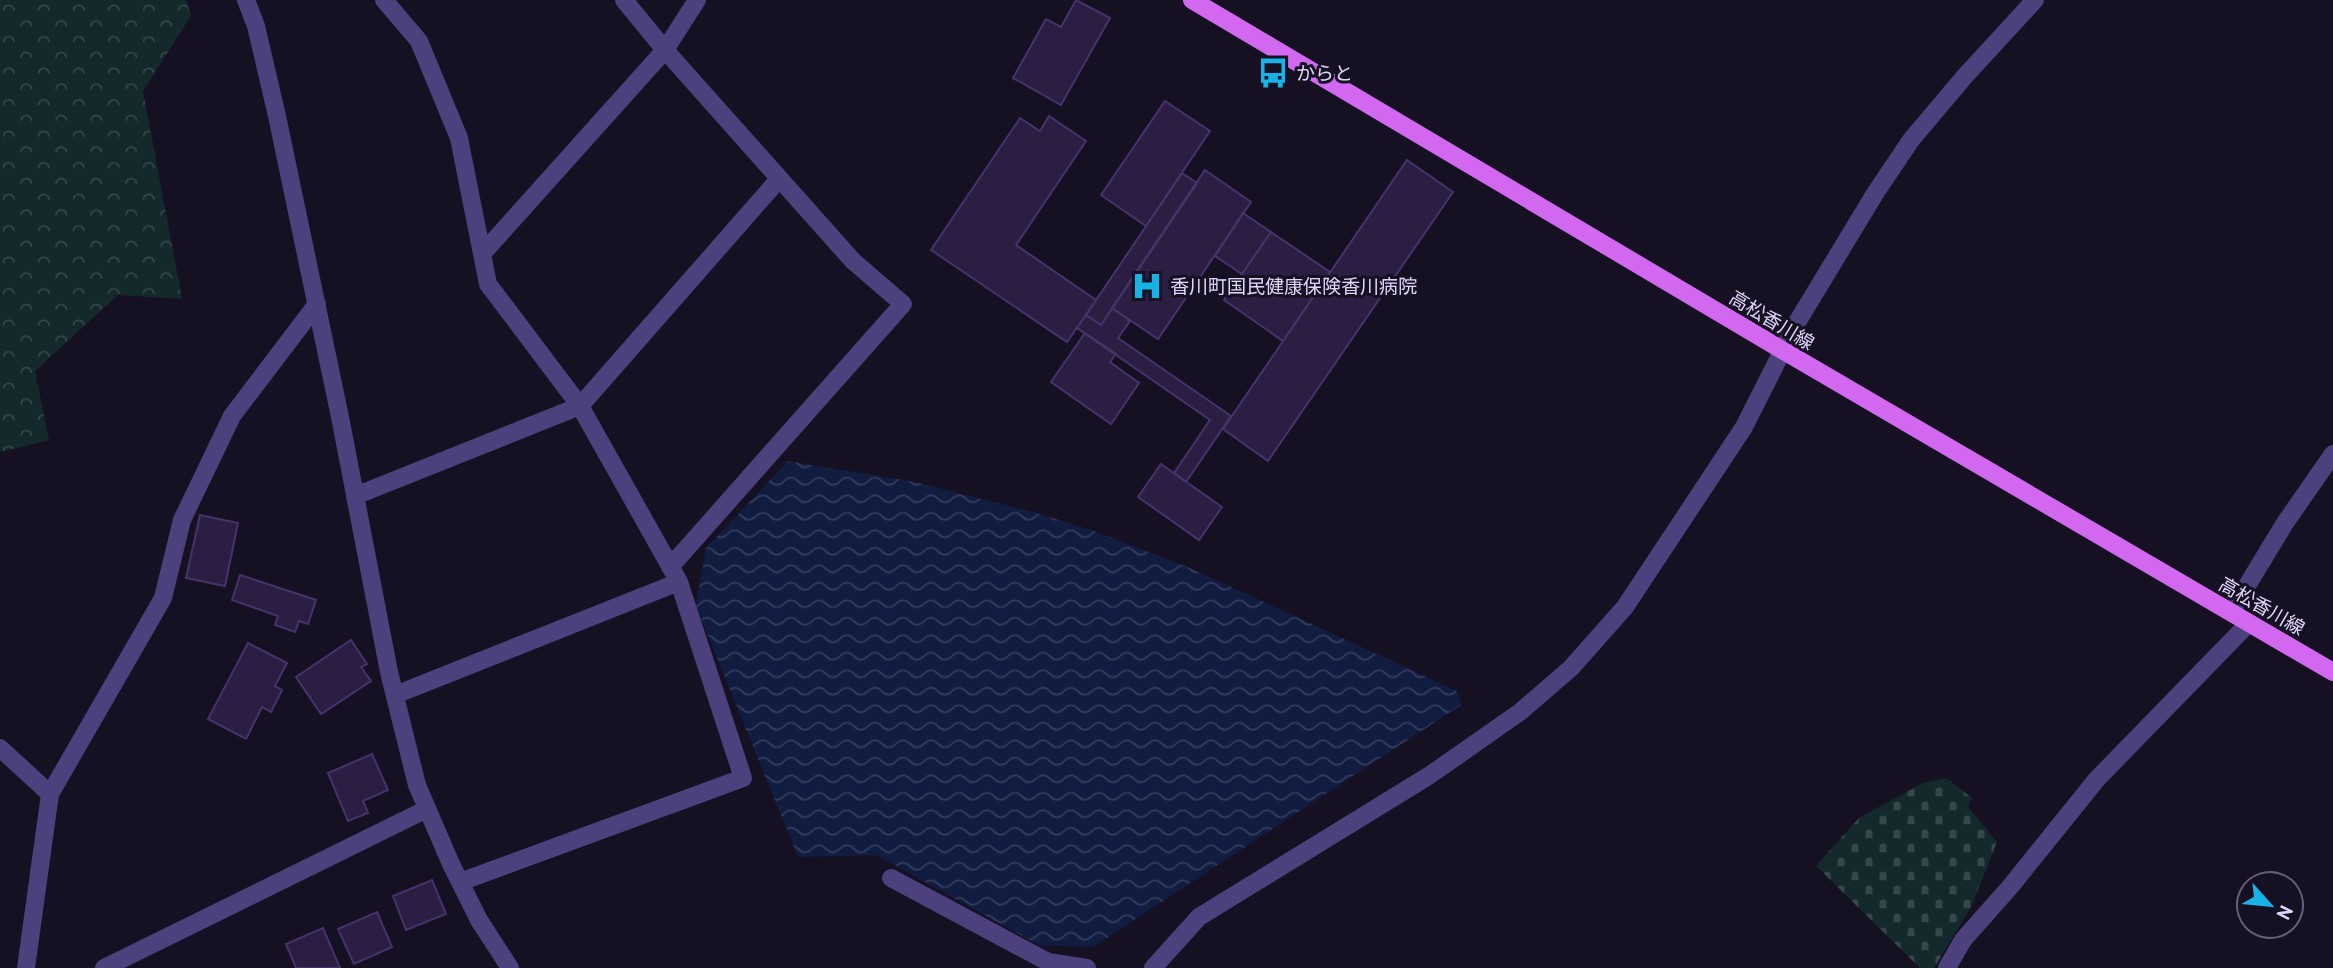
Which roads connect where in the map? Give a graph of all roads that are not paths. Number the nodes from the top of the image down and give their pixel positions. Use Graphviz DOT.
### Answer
graph roads {
  1 [pos="246,0"];
  2 [pos="384,0"];
  3 [pos="624,0"];
  4 [pos="697,0"];
  5 [pos="1192,0"];
  6 [pos="2035,0"];
  7 [pos="665,50"];
  8 [pos="779,178"];
  9 [pos="482,254"];
  10 [pos="317,304"];
  11 [pos="1782,351"];
  12 [pos="580,406"];
  13 [pos="2333,454"];
  14 [pos="355,496"];
  15 [pos="675,574"];
  16 [pos="2231,612"];
  17 [pos="2249,623"];
  18 [pos="2333,672"];
  19 [pos="395,695"];
  20 [pos="0,748"];
  21 [pos="50,794"];
  22 [pos="427,810"];
  23 [pos="891,878"];
  24 [pos="460,882"];
  25 [pos="26,968"];
  26 [pos="104,968"];
  27 [pos="510,968"];
  28 [pos="1087,968"];
  29 [pos="1153,968"];
  30 [pos="1947,968"];
  1 -- 10 [label="street"];
  2 -- 9 [label="street"];
  3 -- 7 [label="street"];
  4 -- 7 [label="street"];
  5 -- 11 [label="main road, 高松香川線"];
  6 -- 11 [label="street"];
  7 -- 8 [label="street"];
  7 -- 9 [label="street"];
  8 -- 12 [label="street"];
  8 -- 15 [label="street"];
  9 -- 12 [label="street"];
  10 -- 14 [label="street"];
  10 -- 21 [label="street"];
  11 -- 16 [label="main road, 高松香川線"];
  11 -- 29 [label="street"];
  12 -- 14 [label="street"];
  12 -- 15 [label="street"];
  13 -- 16 [label="street"];
  14 -- 19 [label="street"];
  15 -- 19 [label="street"];
  15 -- 24 [label="street"];
  16 -- 17 [label="main road, 高松香川線"];
  17 -- 18 [label="main road, 高松香川線"];
  17 -- 30 [label="street"];
  19 -- 22 [label="street"];
  20 -- 21 [label="street"];
  21 -- 25 [label="street"];
  22 -- 24 [label="street"];
  22 -- 26 [label="street"];
  23 -- 28 [label="street"];
  24 -- 27 [label="street"];
}
